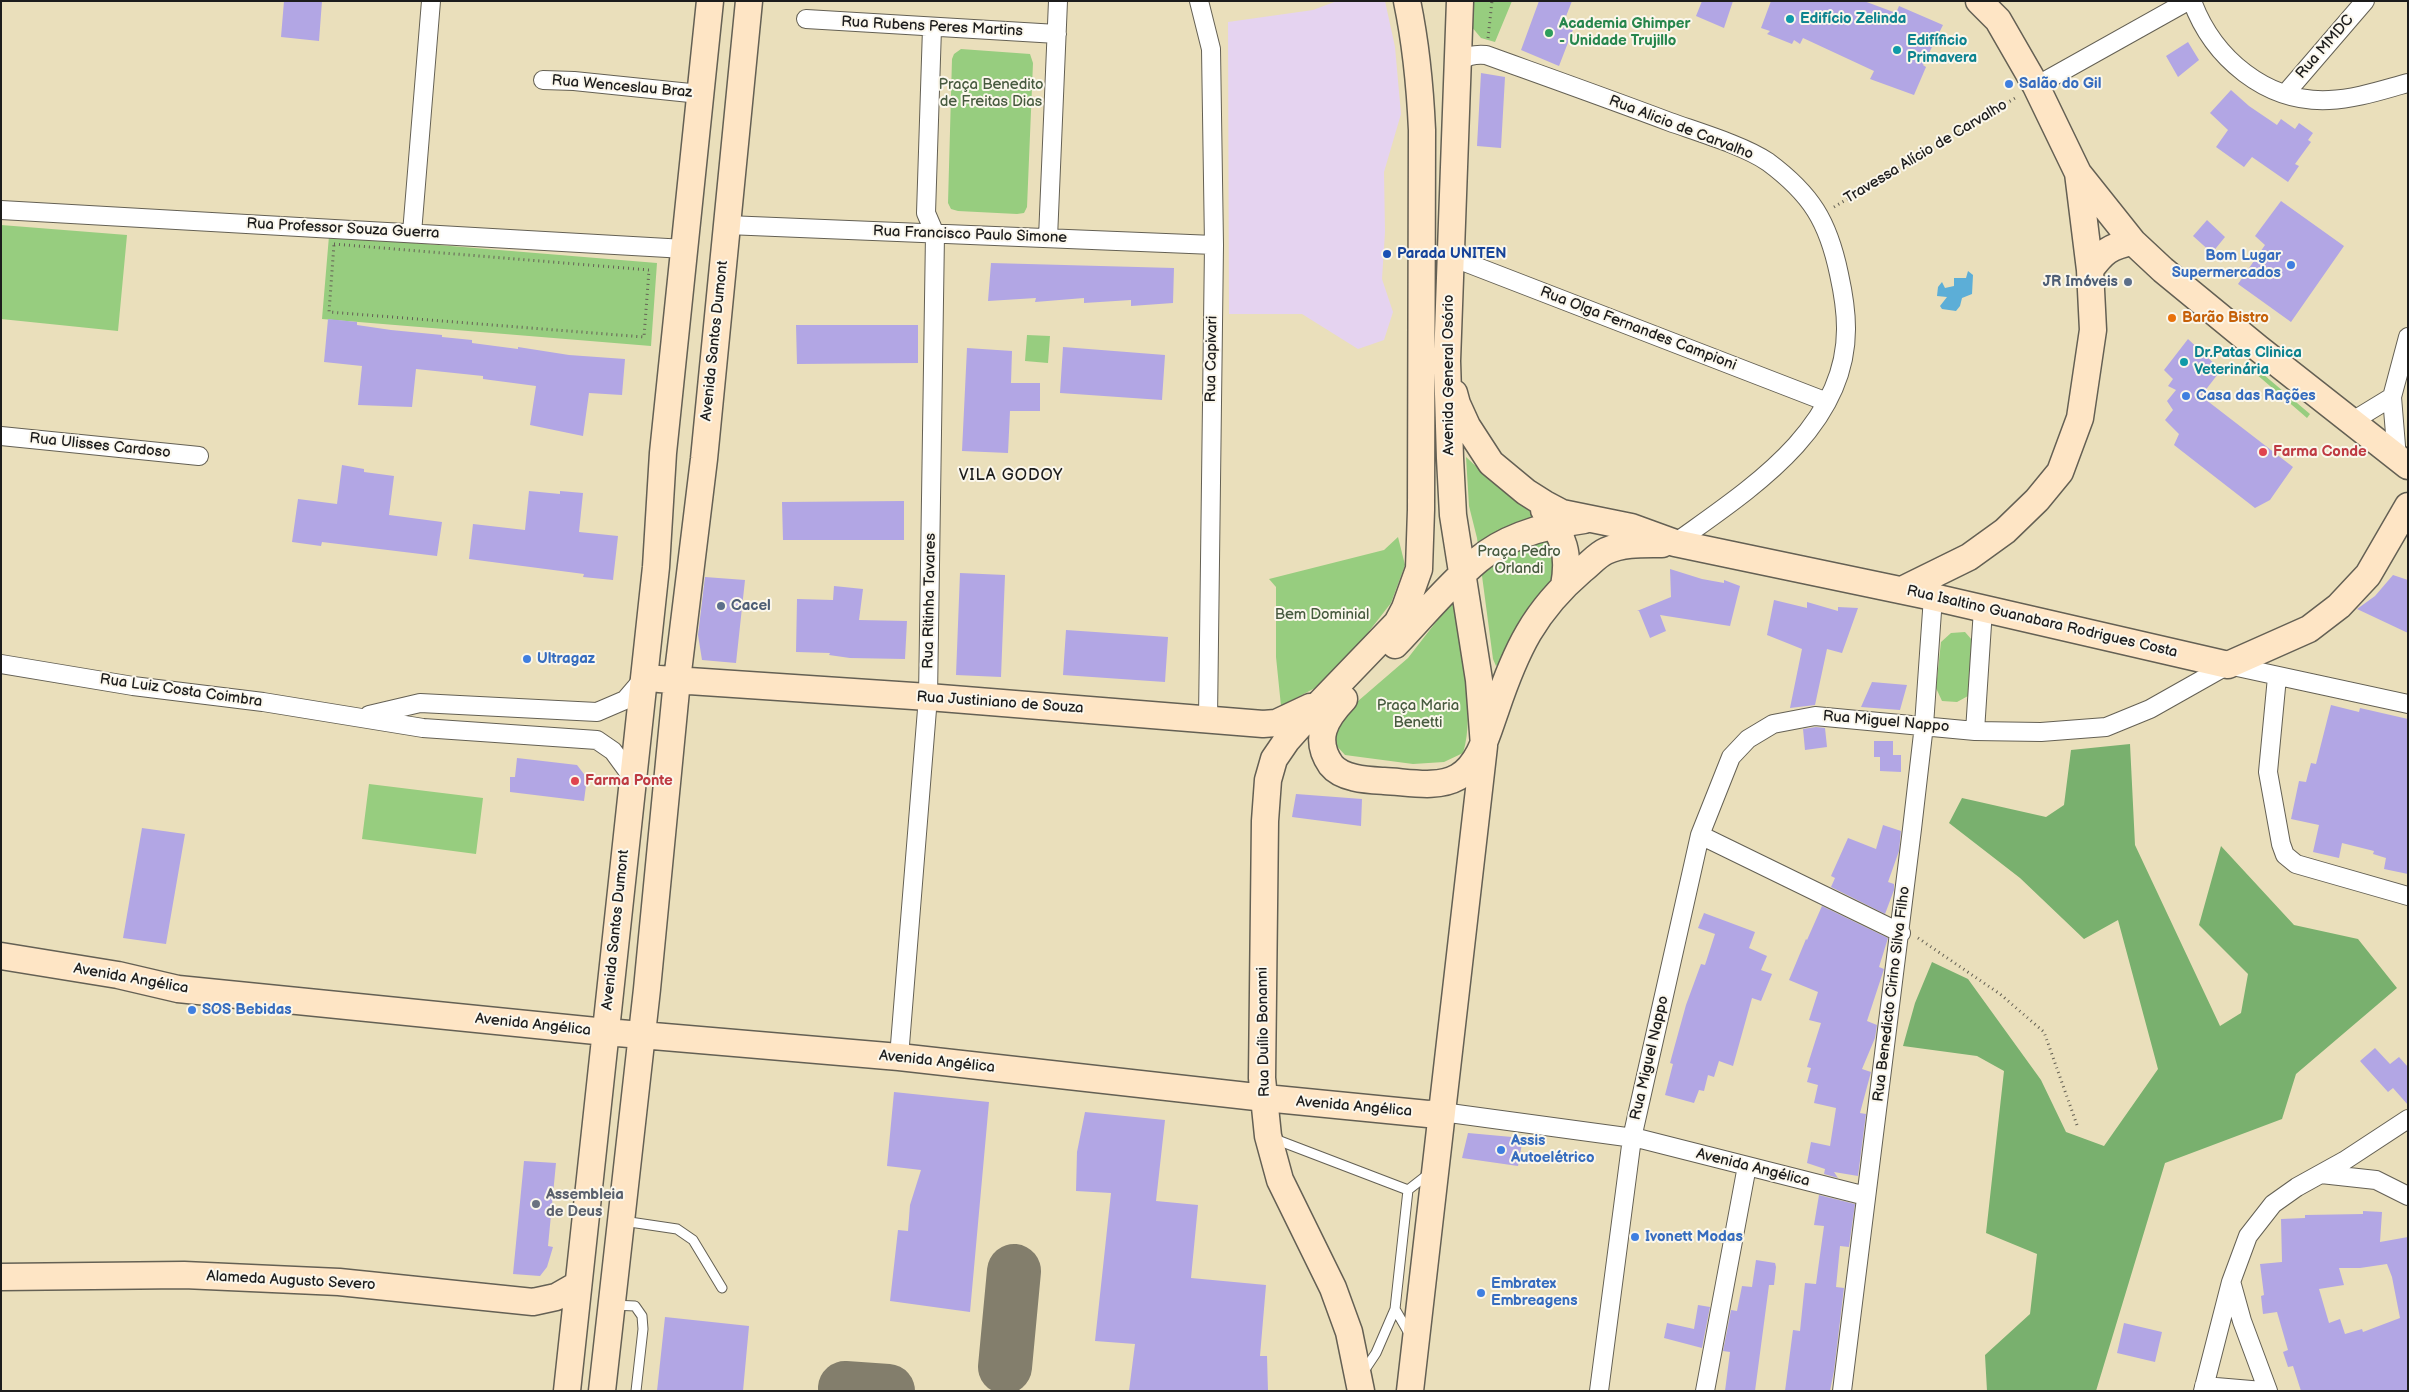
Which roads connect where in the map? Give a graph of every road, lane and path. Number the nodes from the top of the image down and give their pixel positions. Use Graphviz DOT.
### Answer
graph roads {
  1 [pos="431,1"];
  2 [pos="710,1"];
  3 [pos="749,1"];
  4 [pos="1058,1"];
  5 [pos="1199,1"];
  6 [pos="1407,1"];
  7 [pos="1460,1"];
  8 [pos="1492,1"];
  9 [pos="1979,1"];
  10 [pos="2188,1"];
  11 [pos="2192,1"];
  12 [pos="2365,1"];
  13 [pos="1997,10"];
  14 [pos="806,19"];
  15 [pos="932,28"];
  16 [pos="1057,34"];
  17 [pos="1486,55"];
  18 [pos="1456,62"];
  19 [pos="544,80"];
  20 [pos="2408,82"];
  21 [pos="2036,86"];
  22 [pos="700,94"];
  23 [pos="2285,94"];
  24 [pos="2078,173"];
  25 [pos="1,210"];
  26 [pos="1821,216"];
  27 [pos="727,225"];
  28 [pos="412,233"];
  29 [pos="935,234"];
  30 [pos="1048,238"];
  31 [pos="2133,242"];
  32 [pos="1214,245"];
  33 [pos="684,249"];
  34 [pos="1450,256"];
  35 [pos="2090,270"];
  36 [pos="329,312"];
  37 [pos="2408,337"];
  38 [pos="1447,361"];
  39 [pos="2392,398"];
  40 [pos="1827,402"];
  41 [pos="2351,422"];
  42 [pos="1,436"];
  43 [pos="199,456"];
  44 [pos="2402,462"];
  45 [pos="1526,492"];
  46 [pos="2408,506"];
  47 [pos="1594,518"];
  48 [pos="1554,524"];
  49 [pos="1675,543"];
  50 [pos="1969,557"];
  51 [pos="1463,574"];
  52 [pos="1564,586"];
  53 [pos="1902,590"];
  54 [pos="1944,600"];
  55 [pos="1983,609"];
  56 [pos="1397,623"];
  57 [pos="1,664"];
  58 [pos="2228,665"];
  59 [pos="1371,670"];
  60 [pos="2277,677"];
  61 [pos="643,678"];
  62 [pos="677,680"];
  63 [pos="928,697"];
  64 [pos="420,703"];
  65 [pos="1320,703"];
  66 [pos="2408,704"];
  67 [pos="362,717"];
  68 [pos="1208,719"];
  69 [pos="1924,724"];
  70 [pos="418,727"];
  71 [pos="1975,731"];
  72 [pos="1484,746"];
  73 [pos="632,777"];
  74 [pos="1700,835"];
  75 [pos="2408,896"];
  76 [pos="1900,933"];
  77 [pos="1,956"];
  78 [pos="606,1032"];
  79 [pos="641,1035"];
  80 [pos="899,1057"];
  81 [pos="1265,1098"];
  82 [pos="1442,1112"];
  83 [pos="2408,1119"];
  84 [pos="2077,1125"];
  85 [pos="1268,1136"];
  86 [pos="1632,1138"];
  87 [pos="1747,1166"];
  88 [pos="1435,1169"];
  89 [pos="2320,1174"];
  90 [pos="1408,1190"];
  91 [pos="1866,1196"];
  92 [pos="2408,1196"];
  93 [pos="620,1221"];
  94 [pos="1,1276"];
  95 [pos="2231,1282"];
  96 [pos="577,1284"];
  97 [pos="722,1288"];
  98 [pos="611,1305"];
  99 [pos="1395,1309"];
  100 [pos="1415,1344"];
  101 [pos="1361,1384"];
  102 [pos="2204,1388"];
  103 [pos="567,1391"];
  104 [pos="602,1391"];
  105 [pos="636,1391"];
  106 [pos="1410,1391"];
  107 [pos="1599,1391"];
  108 [pos="1705,1391"];
  109 [pos="1842,1391"];
  110 [pos="2263,1391"];
  111 [pos="2268,1391"];
  1 -- 28 [label="street"];
  2 -- 22 [label="main road, Avenida Santos Dumont"];
  3 -- 27 [label="main road, Avenida Santos Dumont"];
  4 -- 16 [label="street"];
  5 -- 32 [label="street, Rua Capivari"];
  6 -- 56 [label="main road, Avenida General Osório"];
  7 -- 18 [label="main road, Avenida General Osório"];
  8 -- 17 [label="path"];
  9 -- 13 [label="main road"];
  10 -- 21 [label="street"];
  11 -- 23 [label="street"];
  12 -- 23 [label="street, Rua MMDC"];
  13 -- 21 [label="main road"];
  14 -- 15 [label="street, Rua Rubens Peres Martins"];
  15 -- 16 [label="street, Rua Rubens Peres Martins"];
  15 -- 29 [label="street"];
  16 -- 30 [label="street"];
  17 -- 18 [label="street, Rua Alicio de Carvalho"];
  17 -- 26 [label="street, Rua Alicio de Carvalho"];
  18 -- 34 [label="main road, Avenida General Osório"];
  19 -- 22 [label="street, Rua Wenceslau Braz"];
  20 -- 23 [label="street"];
  21 -- 24 [label="main road"];
  21 -- 26 [label="path, Travessa Alício de Carvalho"];
  22 -- 33 [label="main road, Avenida Santos Dumont"];
  24 -- 31 [label="main road"];
  24 -- 35 [label="main road"];
  25 -- 28 [label="street, Rua Professor Souza Guerra"];
  26 -- 40 [label="street, Rua Alicio de Carvalho"];
  27 -- 29 [label="street, Rua Francisco Paulo Simone"];
  27 -- 62 [label="main road, Avenida Santos Dumont"];
  28 -- 33 [label="street, Rua Professor Souza Guerra"];
  29 -- 30 [label="street, Rua Francisco Paulo Simone"];
  29 -- 63 [label="street, Rua Ritinha Tavares"];
  30 -- 32 [label="street, Rua Francisco Paulo Simone"];
  31 -- 35 [label="main road"];
  31 -- 41 [label="main road"];
  32 -- 68 [label="street, Rua Capivari"];
  33 -- 61 [label="main road, Avenida Santos Dumont"];
  34 -- 38 [label="main road, Avenida General Osório"];
  34 -- 40 [label="street, Rua Olga Fernandes Campioni"];
  35 -- 50 [label="main road"];
  36 -- 36 [label="path"];
  37 -- 39 [label="street"];
  38 -- 45 [label="main road, Rua Isaltino Guanabara Rodrigues Costa"];
  38 -- 51 [label="main road, Avenida General Osório"];
  39 -- 41 [label="street"];
  39 -- 44 [label="street"];
  40 -- 49 [label="street, Rua Alicio de Carvalho"];
  41 -- 44 [label="main road"];
  42 -- 43 [label="street, Rua Ulisses Cardoso"];
  45 -- 47 [label="main road, Rua Isaltino Guanabara Rodrigues Costa"];
  45 -- 48 [label="main road"];
  46 -- 58 [label="main road, Rua Miguel Nappo"];
  47 -- 48 [label="main road, Rua Isaltino Guanabara Rodrigues Costa"];
  47 -- 49 [label="main road, Rua Isaltino Guanabara Rodrigues Costa"];
  48 -- 51 [label="main road, Rua Isaltino Guanabara Rodrigues Costa"];
  48 -- 52 [label="main road"];
  49 -- 52 [label="main road, Rua Isaltino Guanabara Rodrigues Costa"];
  49 -- 53 [label="main road, Rua Isaltino Guanabara Rodrigues Costa"];
  50 -- 53 [label="main road"];
  50 -- 54 [label="main road"];
  51 -- 59 [label="main road, Rua Isaltino Guanabara Rodrigues Costa"];
  51 -- 72 [label="main road, Avenida General Osório"];
  52 -- 72 [label="main road, Rua Isaltino Guanabara Rodrigues Costa"];
  53 -- 54 [label="main road, Rua Isaltino Guanabara Rodrigues Costa"];
  54 -- 55 [label="main road, Rua Isaltino Guanabara Rodrigues Costa"];
  54 -- 69 [label="street, Rua Benedicto Cirino Silva Filho"];
  55 -- 58 [label="main road, Rua Isaltino Guanabara Rodrigues Costa"];
  55 -- 71 [label="street"];
  56 -- 59 [label="main road"];
  56 -- 65 [label="main road, Avenida General Osório"];
  57 -- 67 [label="street, Rua Luiz Costa Coimbra"];
  58 -- 60 [label="street, Rua Isaltino Guanabara Rodrigues Costa"];
  58 -- 71 [label="street, Rua Miguel Nappo"];
  59 -- 65 [label="main road"];
  59 -- 72 [label="main road, Rua Isaltino Guanabara Rodrigues Costa"];
  60 -- 66 [label="street, Rua Isaltino Guanabara Rodrigues Costa"];
  60 -- 75 [label="street"];
  61 -- 62 [label="main road"];
  61 -- 64 [label="street, Rua Luiz Costa Coimbra"];
  61 -- 73 [label="main road, Avenida Santos Dumont"];
  62 -- 63 [label="main road, Rua Justiniano de Souza"];
  62 -- 79 [label="main road, Avenida Santos Dumont"];
  63 -- 68 [label="main road, Rua Justiniano de Souza"];
  63 -- 80 [label="street, Rua Ritinha Tavares"];
  64 -- 67 [label="street, Rua Luiz Costa Coimbra"];
  64 -- 70 [label="street"];
  65 -- 68 [label="main road, Rua Justiniano de Souza"];
  65 -- 81 [label="main road, Rua Duílio Bonanni"];
  67 -- 70 [label="street, Rua Luiz Costa Coimbra"];
  69 -- 71 [label="street, Rua Miguel Nappo"];
  69 -- 74 [label="street, Rua Miguel Nappo"];
  69 -- 76 [label="street, Rua Benedicto Cirino Silva Filho"];
  70 -- 73 [label="street, Rua Luiz Costa Coimbra"];
  72 -- 82 [label="main road"];
  73 -- 78 [label="main road, Avenida Santos Dumont"];
  74 -- 76 [label="street"];
  74 -- 86 [label="street, Rua Miguel Nappo"];
  76 -- 84 [label="path"];
  76 -- 91 [label="street, Rua Benedicto Cirino Silva Filho"];
  77 -- 78 [label="main road, Avenida Angélica"];
  78 -- 79 [label="main road, Avenida Angélica"];
  78 -- 96 [label="main road, Avenida Santos Dumont"];
  79 -- 80 [label="main road, Avenida Angélica"];
  79 -- 93 [label="main road, Avenida Santos Dumont"];
  80 -- 81 [label="main road, Avenida Angélica"];
  81 -- 82 [label="main road, Avenida Angélica"];
  81 -- 85 [label="main road, Rua Duílio Bonanni"];
  82 -- 86 [label="street, Avenida Angélica"];
  82 -- 88 [label="main road"];
  83 -- 89 [label="street"];
  85 -- 90 [label="lane"];
  85 -- 101 [label="main road, Rua Duílio Bonanni"];
  86 -- 87 [label="street, Avenida Angélica"];
  86 -- 107 [label="street, Rua Miguel Nappo"];
  87 -- 91 [label="street, Avenida Angélica"];
  87 -- 108 [label="street"];
  88 -- 90 [label="lane"];
  88 -- 100 [label="main road"];
  89 -- 92 [label="street"];
  89 -- 95 [label="street"];
  90 -- 99 [label="lane"];
  91 -- 109 [label="street, Rua Benedicto Cirino Silva Filho"];
  93 -- 97 [label="lane"];
  93 -- 98 [label="main road, Avenida Santos Dumont"];
  94 -- 96 [label="main road, Alameda Augusto Severo"];
  95 -- 102 [label="street"];
  95 -- 111 [label="street"];
  96 -- 103 [label="main road, Avenida Santos Dumont"];
  98 -- 104 [label="main road, Avenida Santos Dumont"];
  98 -- 105 [label="lane"];
  99 -- 100 [label="lane"];
  99 -- 101 [label="lane"];
  100 -- 106 [label="main road"];
  102 -- 110 [label="street"];
}
